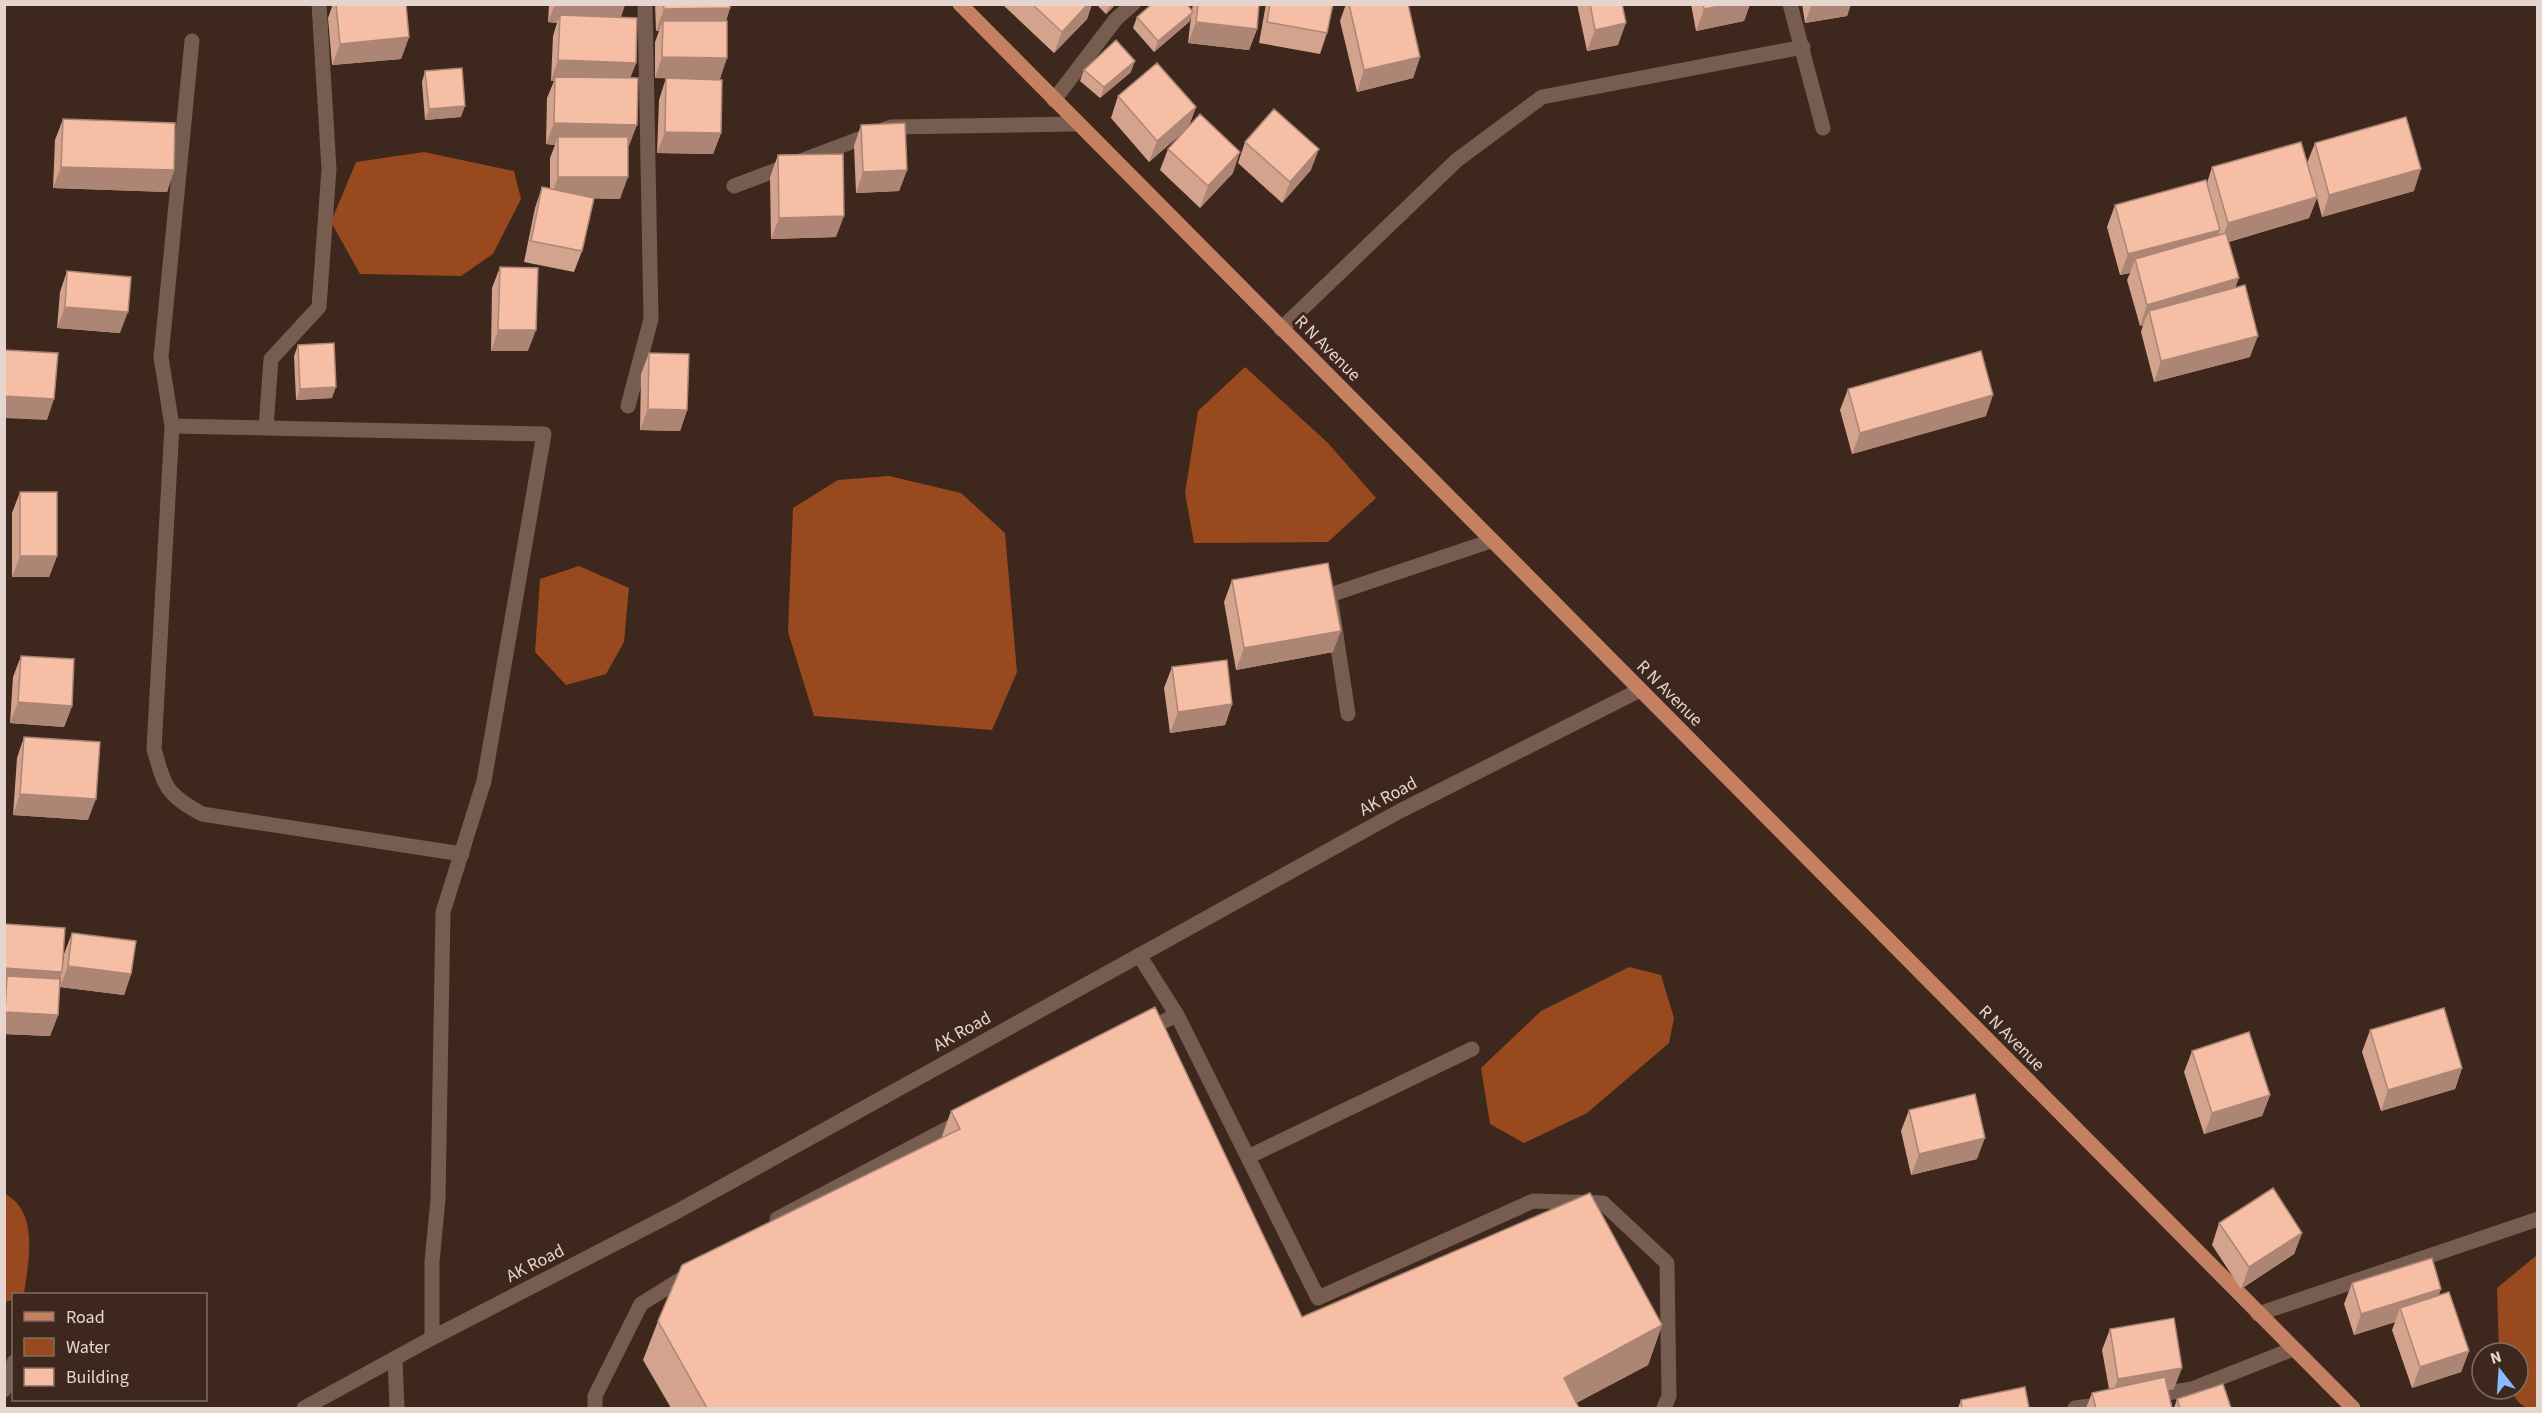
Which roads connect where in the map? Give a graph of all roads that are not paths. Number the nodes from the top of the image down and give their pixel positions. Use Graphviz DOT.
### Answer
graph roads {
  1 [pos="319,4"];
  2 [pos="645,4"];
  3 [pos="960,4"];
  4 [pos="1132,4"];
  5 [pos="1790,4"];
  6 [pos="192,41"];
  7 [pos="1803,47"];
  8 [pos="1054,100"];
  9 [pos="1077,124"];
  10 [pos="1823,128"];
  11 [pos="734,186"];
  12 [pos="1281,329"];
  13 [pos="628,406"];
  14 [pos="172,426"];
  15 [pos="266,428"];
  16 [pos="1491,541"];
  17 [pos="1640,690"];
  18 [pos="1348,714"];
  19 [pos="462,854"];
  20 [pos="1139,956"];
  21 [pos="1177,1015"];
  22 [pos="1135,1035"];
  23 [pos="1473,1049"];
  24 [pos="969,1117"];
  25 [pos="1248,1157"];
  26 [pos="2538,1219"];
  27 [pos="763,1227"];
  28 [pos="706,1262"];
  29 [pos="2258,1314"];
  30 [pos="432,1338"];
  31 [pos="2293,1349"];
  32 [pos="395,1358"];
  33 [pos="12,1368"];
  34 [pos="4,1390"];
  35 [pos="304,1408"];
  36 [pos="397,1408"];
  37 [pos="595,1408"];
  38 [pos="1664,1408"];
  39 [pos="2075,1408"];
  40 [pos="2353,1408"];
  1 -- 15 [label="street"];
  2 -- 13 [label="street"];
  3 -- 8 [label="main road, R N Avenue"];
  4 -- 8 [label="street"];
  5 -- 7 [label="street"];
  6 -- 14 [label="street"];
  7 -- 10 [label="street"];
  7 -- 12 [label="street"];
  8 -- 9 [label="main road, R N Avenue"];
  9 -- 11 [label="street"];
  9 -- 12 [label="main road, R N Avenue"];
  12 -- 16 [label="main road, R N Avenue"];
  14 -- 15 [label="street"];
  14 -- 19 [label="street"];
  15 -- 19 [label="street"];
  16 -- 17 [label="main road, R N Avenue"];
  16 -- 18 [label="street"];
  17 -- 20 [label="street, AK Road"];
  17 -- 29 [label="main road, R N Avenue"];
  19 -- 30 [label="street"];
  20 -- 21 [label="street"];
  20 -- 30 [label="street, AK Road"];
  21 -- 22 [label="street"];
  21 -- 25 [label="street"];
  23 -- 25 [label="street"];
  24 -- 27 [label="street"];
  25 -- 38 [label="street"];
  26 -- 29 [label="street"];
  28 -- 37 [label="street"];
  29 -- 31 [label="main road, R N Avenue"];
  30 -- 32 [label="street, AK Road"];
  31 -- 39 [label="street"];
  31 -- 40 [label="main road, R N Avenue"];
  32 -- 35 [label="street, AK Road"];
  32 -- 36 [label="street"];
  33 -- 34 [label="street"];
}
